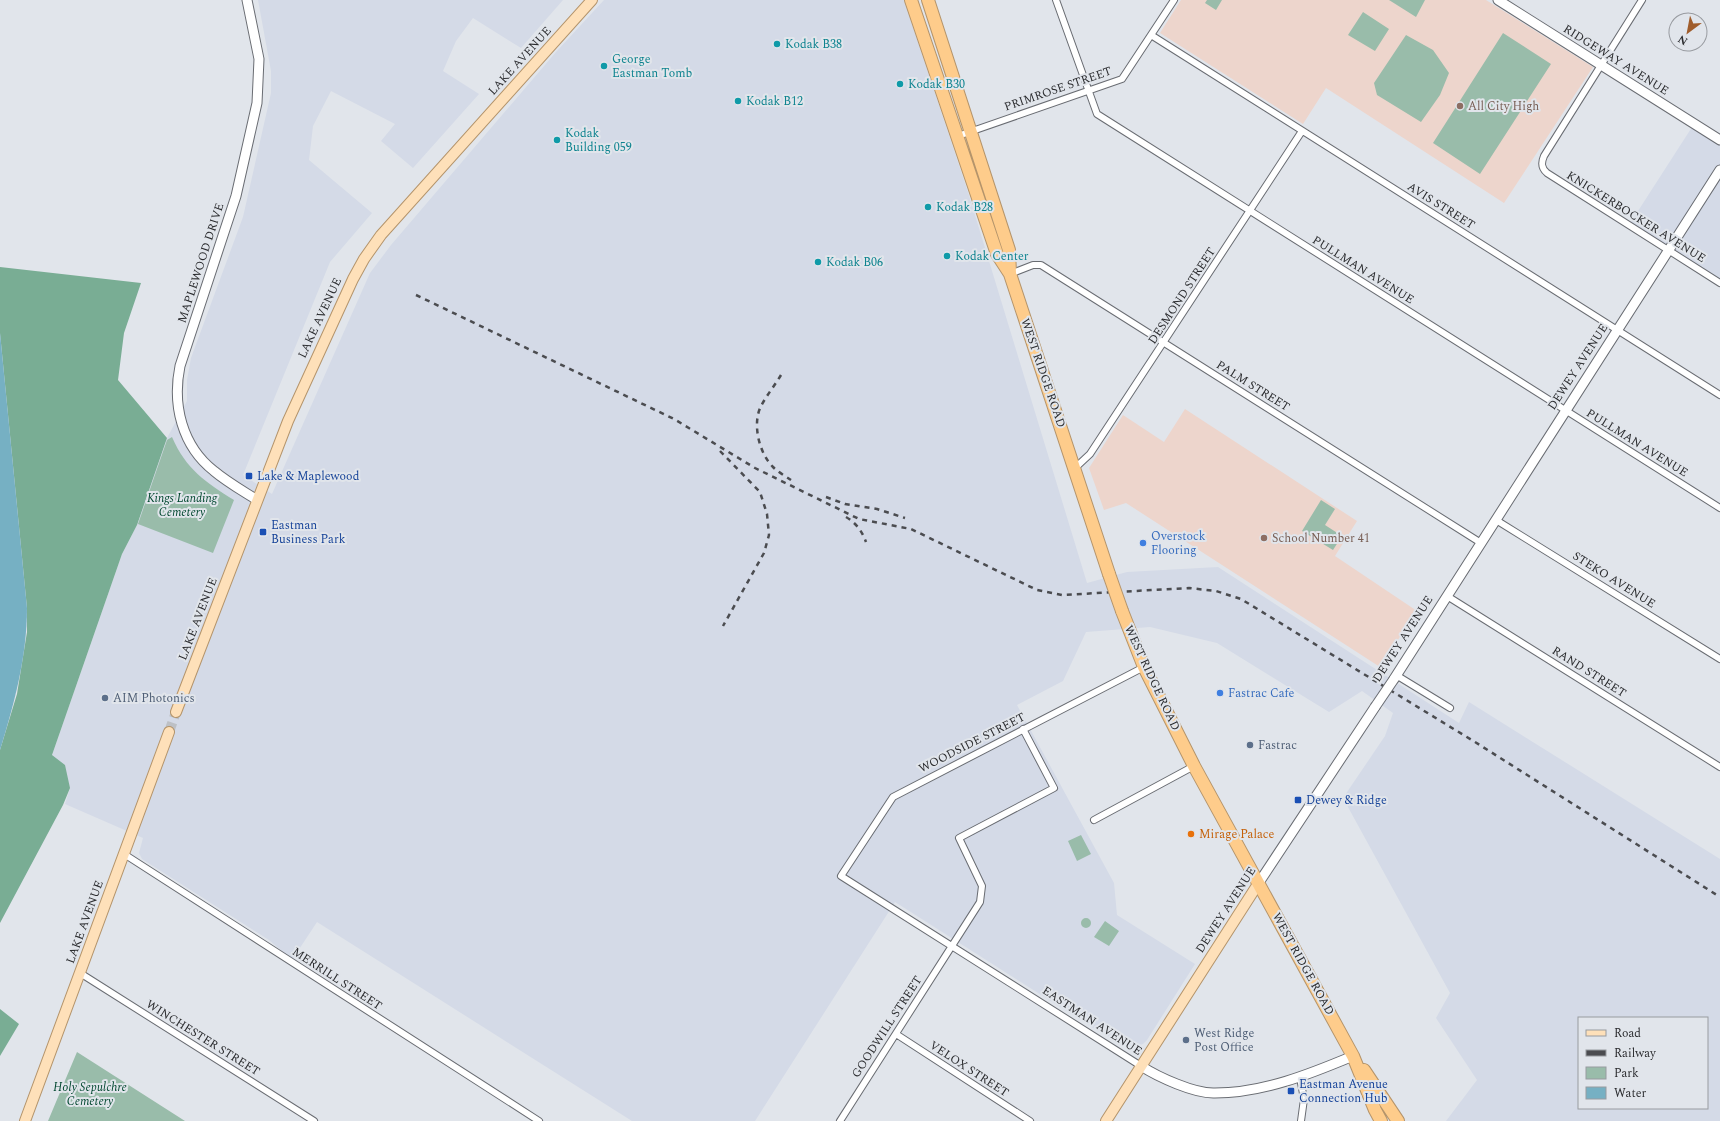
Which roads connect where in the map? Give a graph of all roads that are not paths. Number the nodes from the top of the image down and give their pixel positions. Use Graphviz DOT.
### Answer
graph roads {
  1 [pos="247,0"];
  2 [pos="592,0"];
  3 [pos="911,0"];
  4 [pos="928,0"];
  5 [pos="1056,0"];
  6 [pos="1174,0"];
  7 [pos="1498,0"];
  8 [pos="1642,0"];
  9 [pos="1151,35"];
  10 [pos="1601,65"];
  11 [pos="1089,91"];
  12 [pos="971,131"];
  13 [pos="1302,131"];
  14 [pos="958,136"];
  15 [pos="1720,140"];
  16 [pos="1720,170"];
  17 [pos="1250,212"];
  18 [pos="1669,250"];
  19 [pos="1010,274"];
  20 [pos="1720,283"];
  21 [pos="1618,330"];
  22 [pos="1165,343"];
  23 [pos="1720,395"];
  24 [pos="1566,411"];
  25 [pos="1075,468"];
  26 [pos="257,500"];
  27 [pos="1720,508"];
  28 [pos="1496,520"];
  29 [pos="1481,543"];
  30 [pos="1447,596"];
  31 [pos="1720,659"];
  32 [pos="1144,667"];
  33 [pos="1395,677"];
  34 [pos="1450,708"];
  35 [pos="176,712"];
  36 [pos="1023,729"];
  37 [pos="169,732"];
  38 [pos="1194,766"];
  39 [pos="1720,767"];
  40 [pos="1094,820"];
  41 [pos="124,854"];
  42 [pos="841,876"];
  43 [pos="1258,884"];
  44 [pos="952,946"];
  45 [pos="80,973"];
  46 [pos="896,1034"];
  47 [pos="1353,1056"];
  48 [pos="1141,1066"];
  49 [pos="1300,1078"];
  50 [pos="26,1121"];
  51 [pos="314,1121"];
  52 [pos="539,1121"];
  53 [pos="840,1121"];
  54 [pos="1030,1121"];
  55 [pos="1106,1121"];
  56 [pos="1301,1121"];
  57 [pos="1381,1121"];
  58 [pos="1398,1121"];
  1 -- 26 [label="street, MAPLEWOOD DRIVE"];
  2 -- 26 [label="main road, LAKE AVENUE"];
  3 -- 14 [label="highway, WEST RIDGE ROAD"];
  4 -- 12 [label="highway, WEST RIDGE ROAD"];
  5 -- 11 [label="street, PULLMAN AVENUE"];
  6 -- 9 [label="street, PRIMROSE STREET"];
  7 -- 10 [label="street, RIDGEWAY AVENUE"];
  8 -- 10 [label="street"];
  9 -- 11 [label="street, PRIMROSE STREET"];
  9 -- 13 [label="street, AVIS STREET"];
  10 -- 15 [label="street, RIDGEWAY AVENUE"];
  10 -- 18 [label="street, KNICKERBOCKER AVENUE"];
  11 -- 12 [label="street, PRIMROSE STREET"];
  11 -- 17 [label="street, PULLMAN AVENUE"];
  12 -- 14 [label="street, PRIMROSE STREET"];
  12 -- 19 [label="highway, WEST RIDGE ROAD"];
  13 -- 17 [label="street, DESMOND STREET"];
  13 -- 21 [label="street, AVIS STREET"];
  14 -- 19 [label="highway, WEST RIDGE ROAD"];
  16 -- 18 [label="street, DEWEY AVENUE"];
  17 -- 22 [label="street, DESMOND STREET"];
  17 -- 24 [label="street, PULLMAN AVENUE"];
  18 -- 20 [label="street, KNICKERBOCKER AVENUE"];
  18 -- 21 [label="street, DEWEY AVENUE"];
  19 -- 22 [label="street, PALM STREET"];
  19 -- 25 [label="highway, WEST RIDGE ROAD"];
  21 -- 23 [label="street, AVIS STREET"];
  21 -- 24 [label="street, DEWEY AVENUE"];
  22 -- 25 [label="street, DESMOND STREET"];
  22 -- 29 [label="street, PALM STREET"];
  24 -- 27 [label="street, PULLMAN AVENUE"];
  24 -- 28 [label="street, DEWEY AVENUE"];
  25 -- 32 [label="highway, WEST RIDGE ROAD, bridge"];
  26 -- 35 [label="main road, LAKE AVENUE"];
  28 -- 29 [label="street, DEWEY AVENUE"];
  28 -- 31 [label="street, STEKO AVENUE"];
  29 -- 30 [label="street, DEWEY AVENUE"];
  30 -- 33 [label="street, DEWEY AVENUE"];
  30 -- 39 [label="street, RAND STREET"];
  32 -- 36 [label="street, WOODSIDE STREET"];
  32 -- 38 [label="highway, WEST RIDGE ROAD"];
  33 -- 34 [label="street"];
  33 -- 43 [label="street, DEWEY AVENUE, bridge"];
  36 -- 42 [label="street, WOODSIDE STREET"];
  36 -- 44 [label="street, GOODWILL STREET"];
  37 -- 41 [label="main road, LAKE AVENUE"];
  38 -- 40 [label="street"];
  38 -- 43 [label="highway, WEST RIDGE ROAD"];
  41 -- 45 [label="main road, LAKE AVENUE"];
  41 -- 52 [label="street, MERRILL STREET"];
  42 -- 44 [label="street, EASTMAN AVENUE"];
  43 -- 47 [label="highway, WEST RIDGE ROAD"];
  43 -- 48 [label="main road, DEWEY AVENUE"];
  44 -- 46 [label="street, GOODWILL STREET"];
  44 -- 48 [label="street, EASTMAN AVENUE"];
  45 -- 50 [label="main road, LAKE AVENUE"];
  45 -- 51 [label="street, WINCHESTER STREET"];
  46 -- 53 [label="street, GOODWILL STREET"];
  46 -- 54 [label="street, VELOX STREET"];
  47 -- 49 [label="street, EASTMAN AVENUE"];
  47 -- 57 [label="highway, WEST RIDGE ROAD"];
  47 -- 58 [label="highway, WEST RIDGE ROAD"];
  48 -- 49 [label="street, EASTMAN AVENUE"];
  48 -- 55 [label="main road, DEWEY AVENUE"];
  49 -- 56 [label="street"];
}
